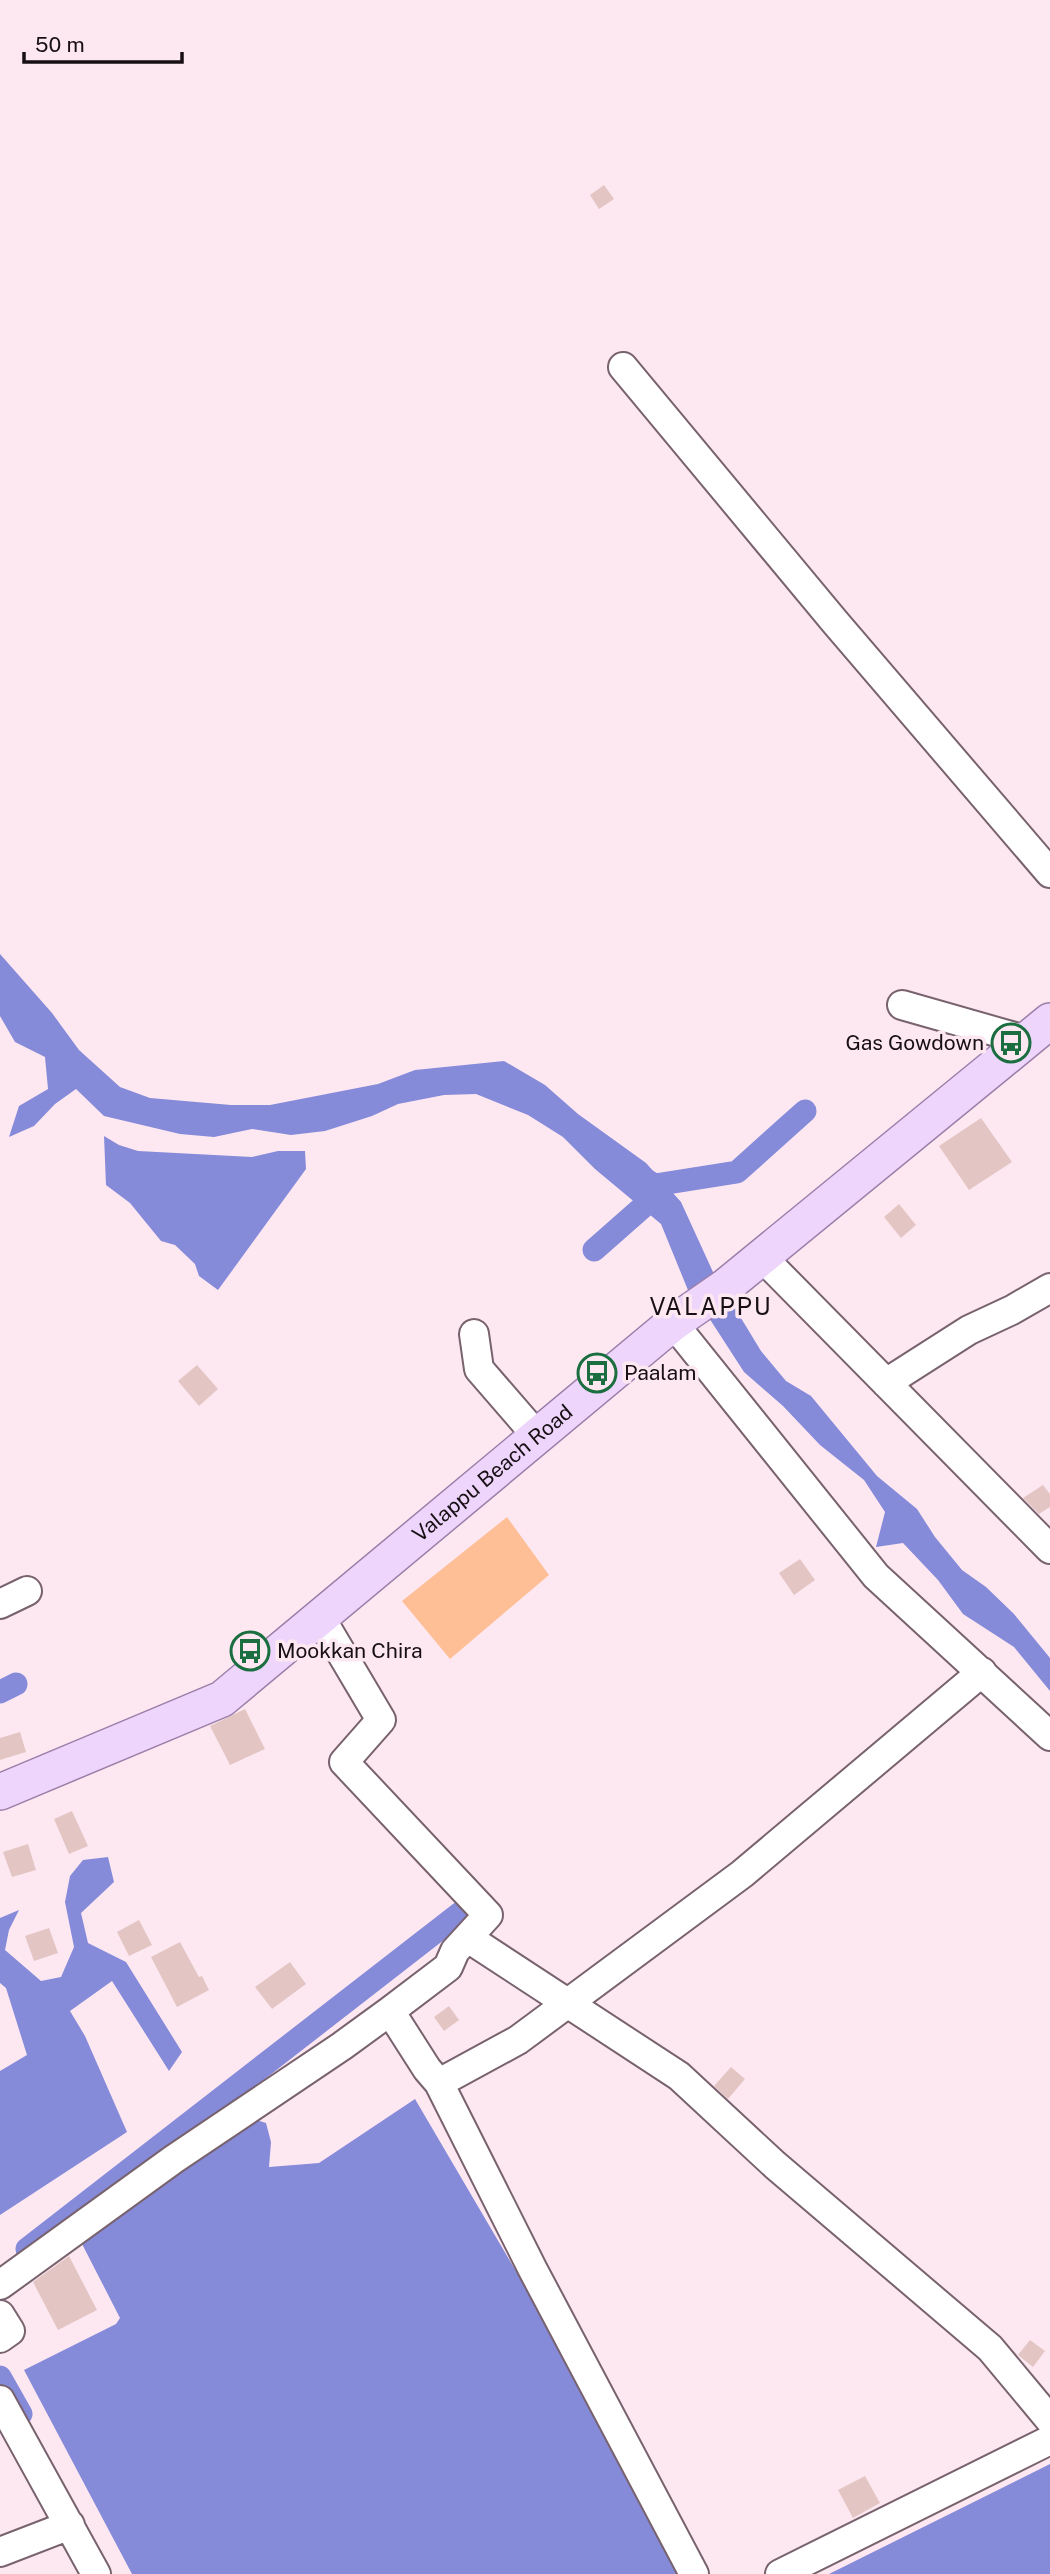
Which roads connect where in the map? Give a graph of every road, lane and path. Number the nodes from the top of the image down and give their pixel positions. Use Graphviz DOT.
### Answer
graph roads {
  1 [pos="623,367"];
  2 [pos="1050,873"];
  3 [pos="902,1005"];
  4 [pos="1038,1031"];
  5 [pos="761,1256"];
  6 [pos="1050,1288"];
  7 [pos="684,1315"];
  8 [pos="474,1334"];
  9 [pos="886,1383"];
  10 [pos="537,1436"];
  11 [pos="1050,1549"];
  12 [pos="27,1591"];
  13 [pos="0,1604"];
  14 [pos="320,1617"];
  15 [pos="982,1672"];
  16 [pos="1050,1736"];
  17 [pos="0,1792"];
  18 [pos="468,1938"];
  19 [pos="568,2003"];
  20 [pos="390,2011"];
  21 [pos="439,2083"];
  22 [pos="0,2285"];
  23 [pos="0,2315"];
  24 [pos="0,2339"];
  25 [pos="0,2400"];
  26 [pos="1050,2420"];
  27 [pos="1050,2440"];
  28 [pos="70,2525"];
  29 [pos="0,2552"];
  30 [pos="96,2574"];
  31 [pos="694,2574"];
  32 [pos="780,2574"];
  1 -- 2 [label="street"];
  3 -- 4 [label="street"];
  4 -- 5 [label="main road, Valappu Beach Road"];
  5 -- 7 [label="main road, Valappu Beach Road"];
  5 -- 9 [label="street"];
  6 -- 9 [label="street"];
  7 -- 10 [label="main road, Valappu Beach Road"];
  7 -- 15 [label="street"];
  8 -- 10 [label="street"];
  9 -- 11 [label="street"];
  10 -- 14 [label="main road, Valappu Beach Road"];
  12 -- 13 [label="street"];
  14 -- 17 [label="main road, Valappu Beach Road"];
  14 -- 18 [label="street"];
  15 -- 16 [label="street"];
  15 -- 19 [label="street"];
  18 -- 19 [label="street"];
  18 -- 20 [label="street"];
  19 -- 21 [label="street"];
  19 -- 26 [label="street"];
  20 -- 21 [label="street"];
  20 -- 22 [label="street"];
  21 -- 31 [label="street"];
  23 -- 24 [label="street"];
  25 -- 28 [label="street"];
  27 -- 32 [label="street"];
  28 -- 29 [label="street"];
  28 -- 30 [label="street"];
}
